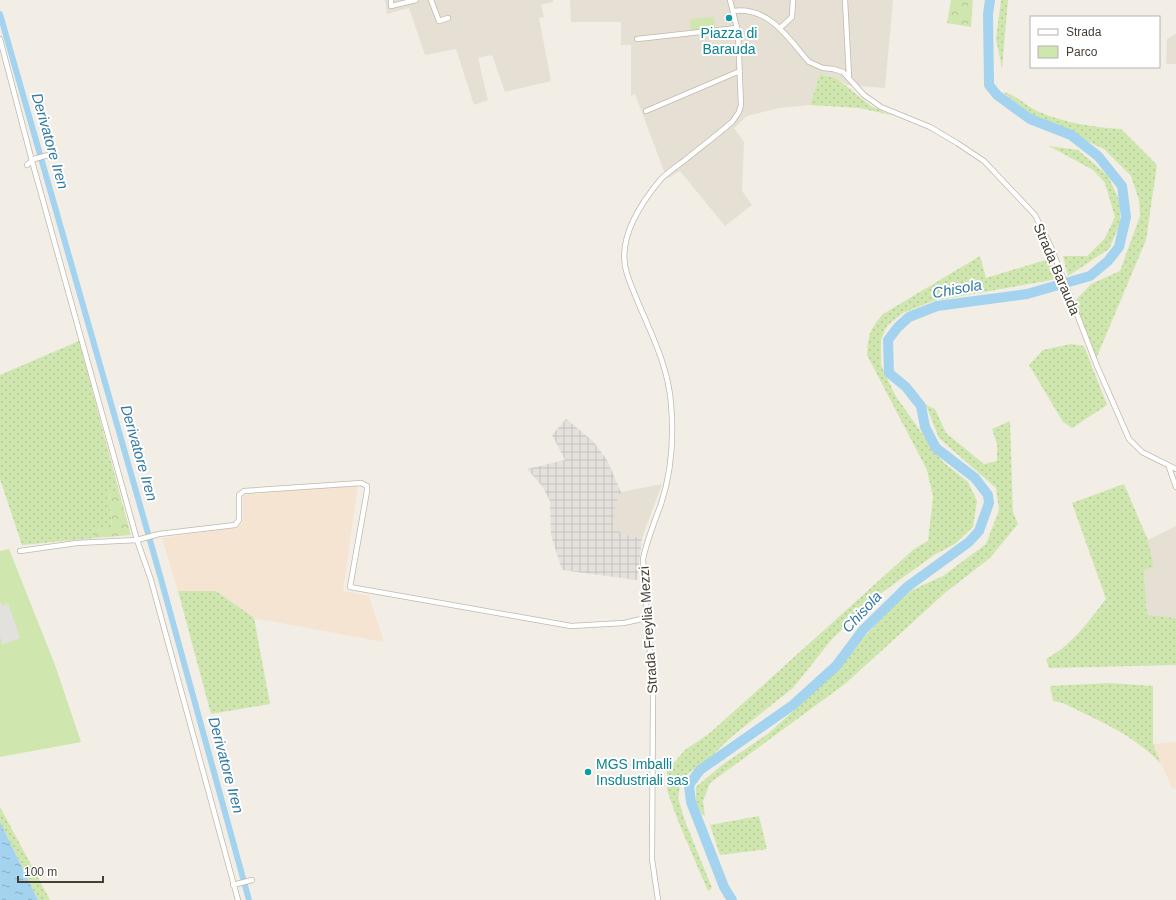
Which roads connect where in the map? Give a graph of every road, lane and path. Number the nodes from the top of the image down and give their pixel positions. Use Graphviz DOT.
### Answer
graph roads {
  1 [pos="391,0"];
  2 [pos="416,0"];
  3 [pos="431,0"];
  4 [pos="730,0"];
  5 [pos="793,0"];
  6 [pos="844,0"];
  7 [pos="733,12"];
  8 [pos="448,18"];
  9 [pos="737,28"];
  10 [pos="780,28"];
  11 [pos="0,39"];
  12 [pos="637,39"];
  13 [pos="740,72"];
  14 [pos="849,76"];
  15 [pos="646,111"];
  16 [pos="52,154"];
  17 [pos="33,160"];
  18 [pos="27,165"];
  19 [pos="1169,467"];
  20 [pos="1176,469"];
  21 [pos="1176,487"];
  22 [pos="137,540"];
  23 [pos="20,551"];
  24 [pos="646,618"];
  25 [pos="252,880"];
  26 [pos="235,884"];
  27 [pos="238,900"];
  28 [pos="658,900"];
  1 -- 2 [label="street"];
  3 -- 8 [label="street"];
  4 -- 7 [label="street, Strada Freylia Mezzi"];
  5 -- 10 [label="street"];
  6 -- 14 [label="street"];
  7 -- 9 [label="street, Strada Freylia Mezzi"];
  7 -- 10 [label="street, Strada Barauda"];
  9 -- 12 [label="street"];
  9 -- 13 [label="street, Strada Freylia Mezzi"];
  10 -- 14 [label="street, Strada Barauda"];
  11 -- 17 [label="street"];
  13 -- 15 [label="street"];
  13 -- 24 [label="street, Strada Freylia Mezzi"];
  14 -- 19 [label="street, Strada Barauda"];
  16 -- 17 [label="street"];
  17 -- 18 [label="street"];
  17 -- 22 [label="street"];
  19 -- 20 [label="street, Strada Barauda"];
  19 -- 21 [label="street"];
  22 -- 23 [label="street"];
  22 -- 24 [label="street"];
  22 -- 26 [label="street"];
  24 -- 28 [label="street, Strada Freylia Mezzi"];
  25 -- 26 [label="street"];
  26 -- 27 [label="street"];
}
